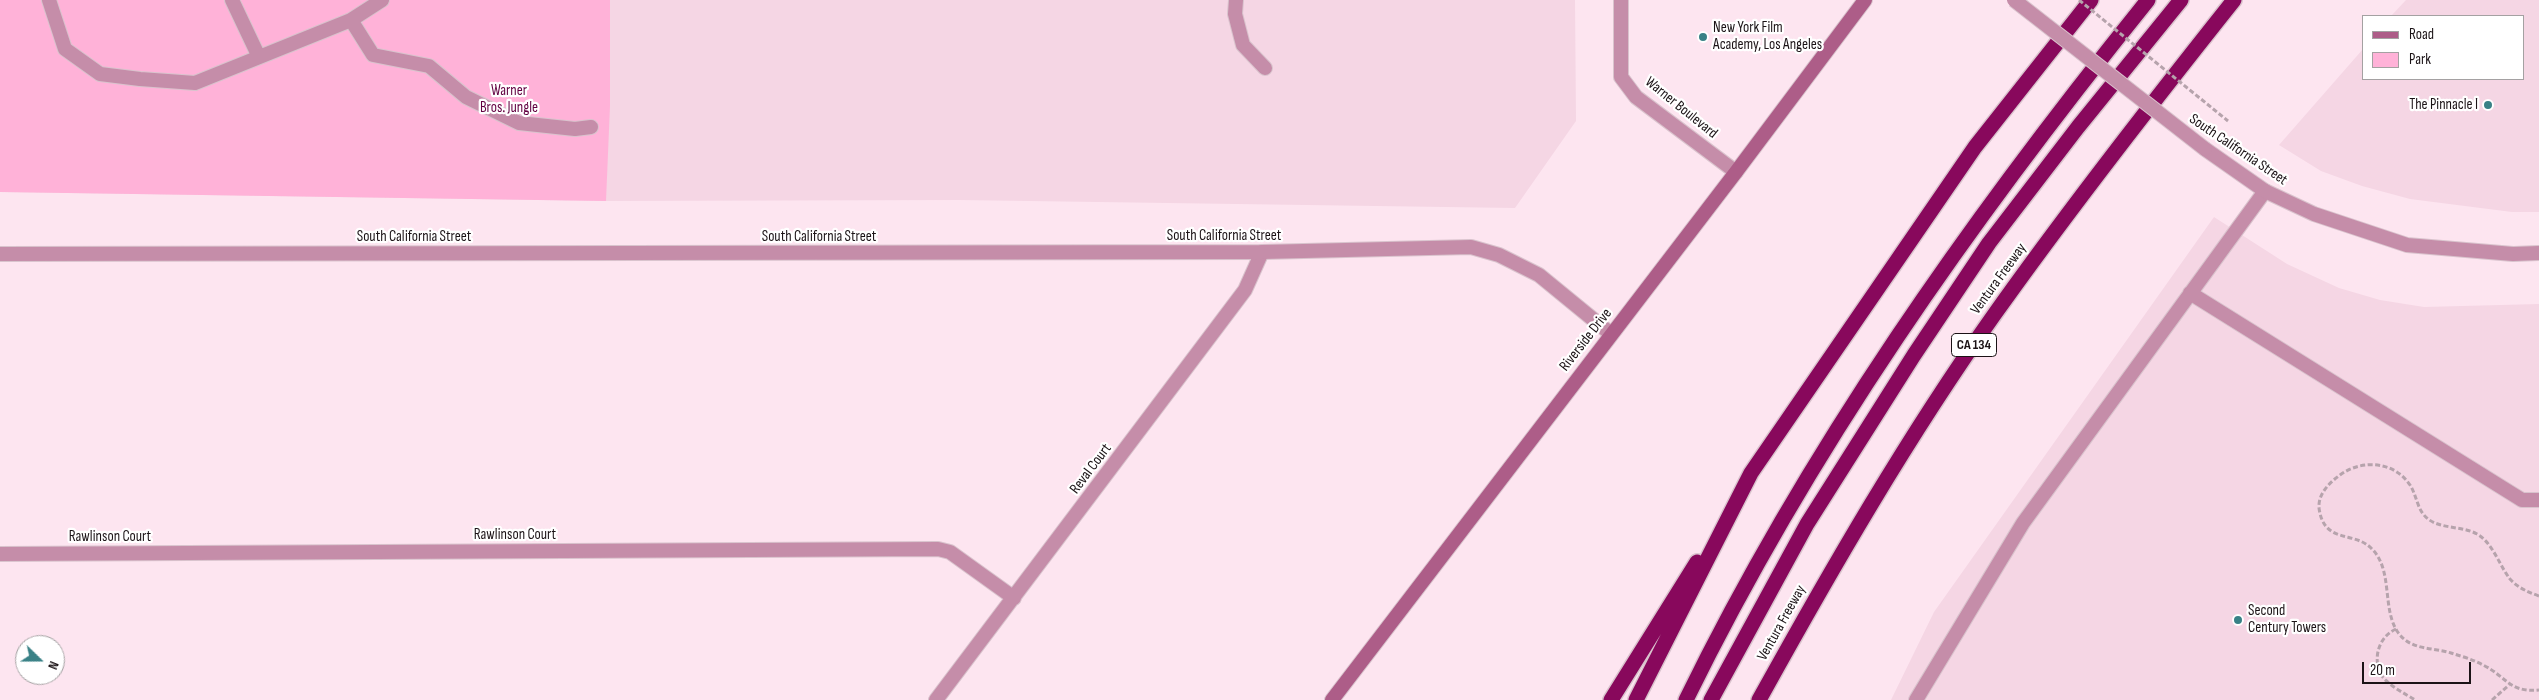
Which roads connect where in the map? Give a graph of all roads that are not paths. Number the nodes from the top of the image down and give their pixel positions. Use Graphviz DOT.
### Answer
graph roads {
  1 [pos="49,0"];
  2 [pos="232,0"];
  3 [pos="382,0"];
  4 [pos="1236,0"];
  5 [pos="1621,0"];
  6 [pos="1865,0"];
  7 [pos="2014,0"];
  8 [pos="2091,0"];
  9 [pos="2148,0"];
  10 [pos="2181,0"];
  11 [pos="2234,0"];
  12 [pos="2240,0"];
  13 [pos="2224,14"];
  14 [pos="351,20"];
  15 [pos="259,57"];
  16 [pos="1265,68"];
  17 [pos="591,127"];
  18 [pos="1736,172"];
  19 [pos="2265,191"];
  20 [pos="1262,252"];
  21 [pos="2539,253"];
  22 [pos="0,254"];
  23 [pos="2190,294"];
  24 [pos="1611,334"];
  25 [pos="1751,473"];
  26 [pos="2539,500"];
  27 [pos="0,554"];
  28 [pos="1014,598"];
  29 [pos="936,700"];
  30 [pos="1332,700"];
  31 [pos="1611,700"];
  32 [pos="1636,700"];
  33 [pos="1686,700"];
  34 [pos="1711,700"];
  35 [pos="1759,700"];
  36 [pos="1916,700"];
  1 -- 15 [label="street"];
  2 -- 15 [label="street"];
  3 -- 14 [label="street"];
  4 -- 16 [label="street"];
  5 -- 18 [label="street, Warner Boulevard"];
  6 -- 18 [label="main road, Riverside Drive"];
  7 -- 19 [label="street, South California Street, bridge"];
  8 -- 25 [label="highway"];
  9 -- 33 [label="highway"];
  10 -- 34 [label="highway"];
  11 -- 13 [label="highway, Ventura Freeway / CA 134"];
  12 -- 13 [label="highway"];
  13 -- 35 [label="highway, Ventura Freeway / CA 134"];
  14 -- 15 [label="street"];
  14 -- 17 [label="street"];
  18 -- 24 [label="main road, Riverside Drive"];
  19 -- 21 [label="street, South California Street"];
  19 -- 23 [label="street"];
  20 -- 22 [label="street, South California Street"];
  20 -- 24 [label="street, South California Street"];
  20 -- 28 [label="street, Reval Court"];
  23 -- 26 [label="street"];
  23 -- 36 [label="street"];
  24 -- 30 [label="main road, Riverside Drive"];
  25 -- 31 [label="highway"];
  25 -- 32 [label="highway"];
  27 -- 28 [label="street, Rawlinson Court"];
  28 -- 29 [label="street, Reval Court"];
}
